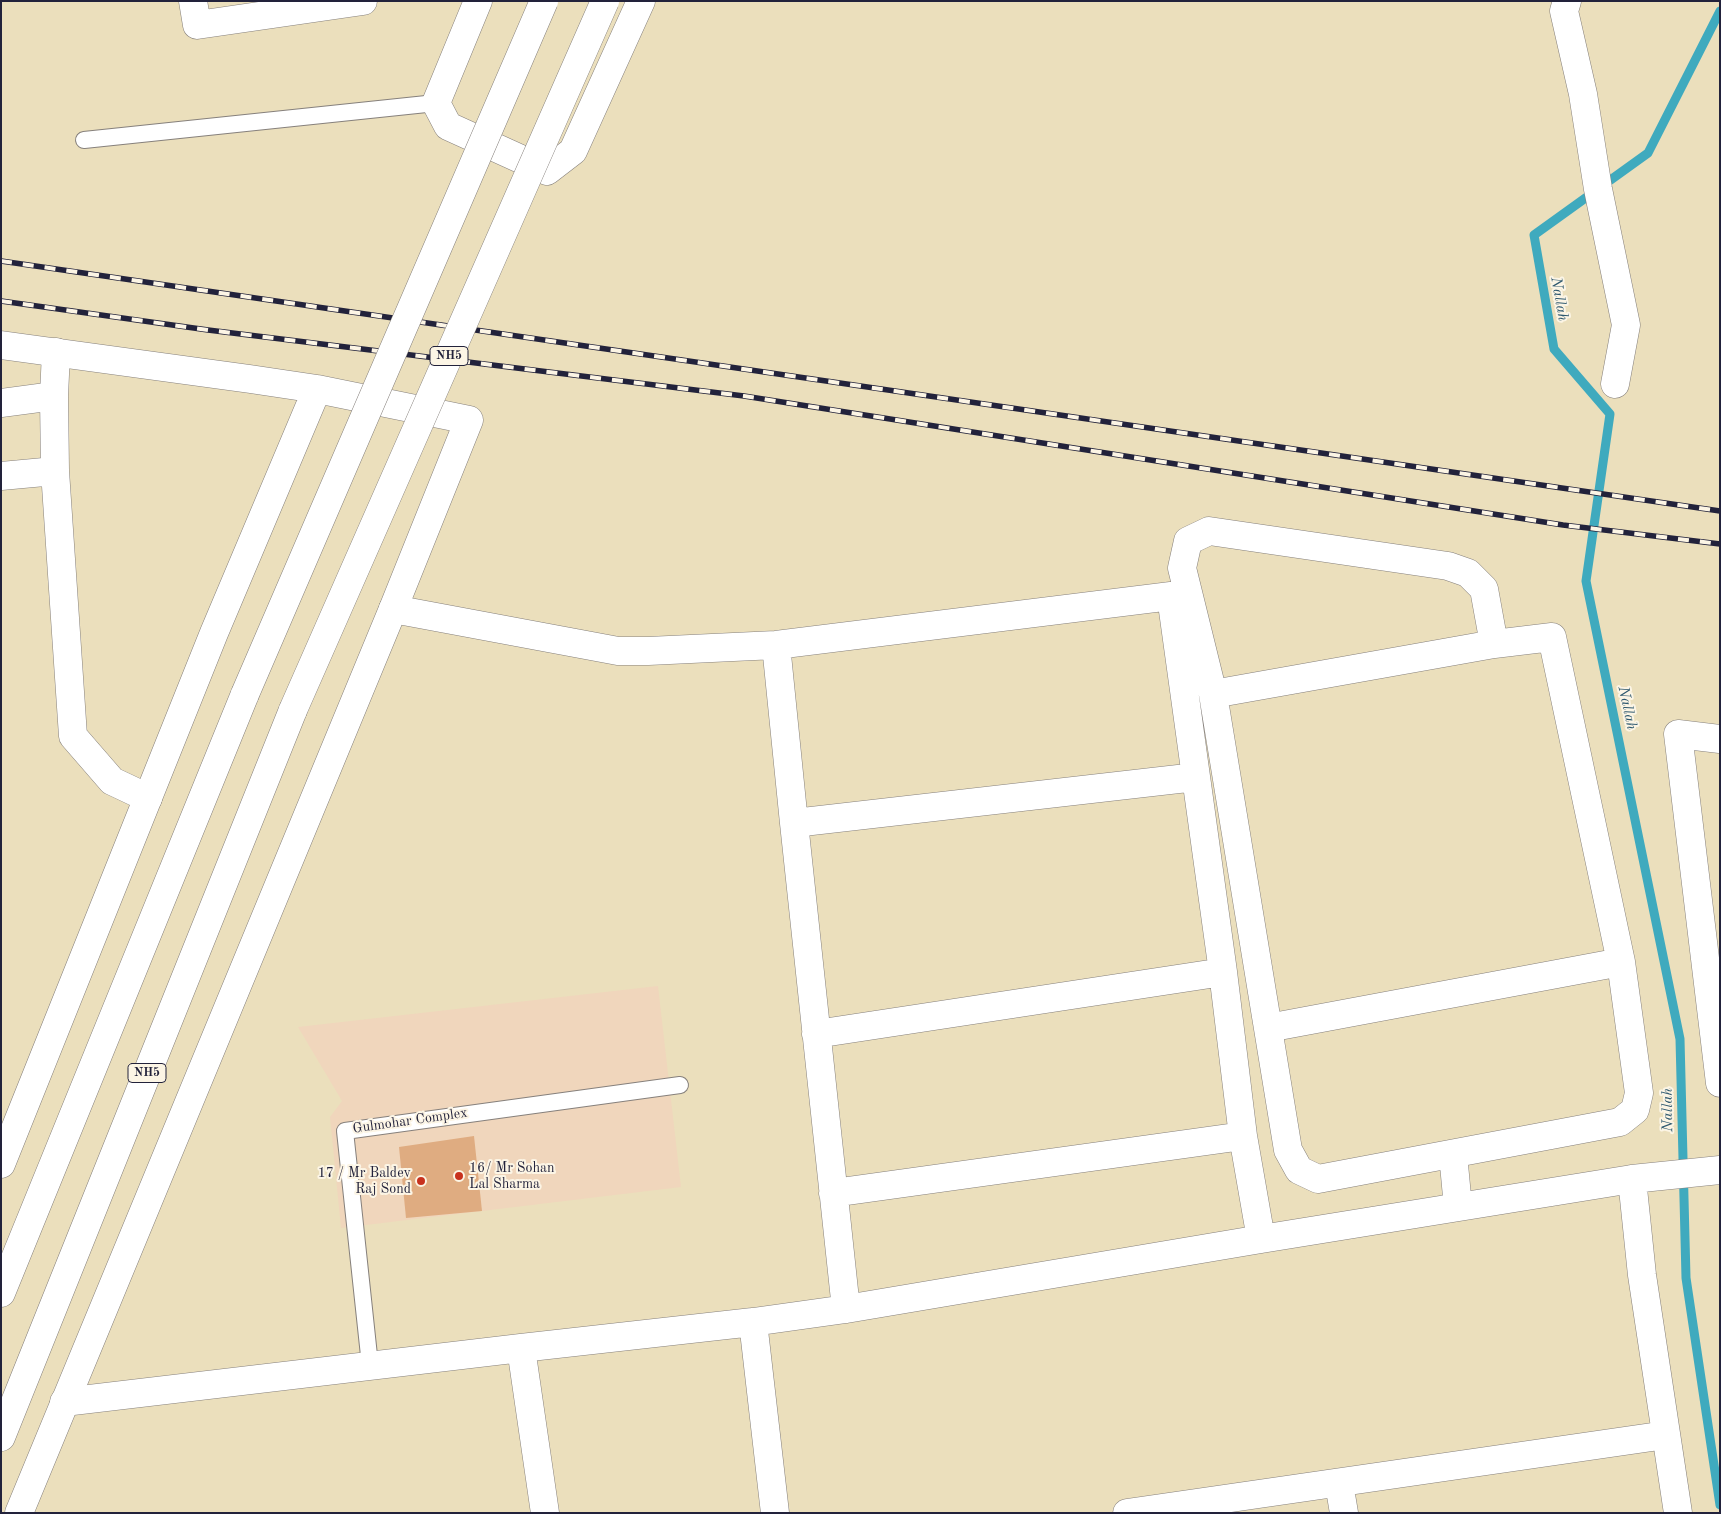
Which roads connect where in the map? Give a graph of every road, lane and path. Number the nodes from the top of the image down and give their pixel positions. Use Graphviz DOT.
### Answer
graph roads {
  1 [pos="194,1"];
  2 [pos="363,1"];
  3 [pos="478,1"];
  4 [pos="544,1"];
  5 [pos="605,1"];
  6 [pos="641,1"];
  7 [pos="1567,1"];
  8 [pos="436,103"];
  9 [pos="84,140"];
  10 [pos="1,345"];
  11 [pos="56,352"];
  12 [pos="1615,384"];
  13 [pos="317,389"];
  14 [pos="54,396"];
  15 [pos="1,403"];
  16 [pos="55,471"];
  17 [pos="1,476"];
  18 [pos="393,609"];
  19 [pos="1494,644"];
  20 [pos="776,645"];
  21 [pos="1213,694"];
  22 [pos="1720,739"];
  23 [pos="1196,777"];
  24 [pos="148,798"];
  25 [pos="794,823"];
  26 [pos="1621,962"];
  27 [pos="1223,972"];
  28 [pos="1268,1028"];
  29 [pos="816,1034"];
  30 [pos="1720,1084"];
  31 [pos="680,1085"];
  32 [pos="1243,1136"];
  33 [pos="1453,1154"];
  34 [pos="1,1164"];
  35 [pos="1720,1170"];
  36 [pos="1632,1179"];
  37 [pos="833,1193"];
  38 [pos="1458,1207"];
  39 [pos="1261,1239"];
  40 [pos="1,1293"];
  41 [pos="846,1309"];
  42 [pos="753,1322"];
  43 [pos="521,1348"];
  44 [pos="370,1366"];
  45 [pos="64,1402"];
  46 [pos="1,1436"];
  47 [pos="1666,1436"];
  48 [pos="1339,1483"];
  49 [pos="19,1513"];
  50 [pos="545,1513"];
  51 [pos="775,1513"];
  52 [pos="1127,1513"];
  53 [pos="1344,1513"];
  54 [pos="1678,1513"];
  1 -- 2 [label="main road"];
  3 -- 8 [label="main road"];
  4 -- 40 [label="main road, bridge"];
  5 -- 46 [label="main road, NH5, bridge"];
  6 -- 8 [label="main road"];
  7 -- 12 [label="main road"];
  8 -- 9 [label="lane"];
  10 -- 11 [label="main road"];
  11 -- 13 [label="main road"];
  11 -- 14 [label="main road"];
  13 -- 18 [label="main road"];
  13 -- 24 [label="main road"];
  14 -- 15 [label="main road"];
  14 -- 16 [label="main road"];
  16 -- 17 [label="main road"];
  16 -- 24 [label="main road"];
  18 -- 20 [label="main road"];
  18 -- 45 [label="main road"];
  19 -- 21 [label="main road"];
  19 -- 21 [label="main road"];
  19 -- 26 [label="main road"];
  20 -- 23 [label="main road"];
  20 -- 25 [label="main road"];
  21 -- 28 [label="main road"];
  22 -- 30 [label="main road"];
  23 -- 25 [label="main road"];
  23 -- 27 [label="main road"];
  24 -- 34 [label="main road"];
  25 -- 29 [label="main road"];
  26 -- 28 [label="main road"];
  26 -- 33 [label="main road"];
  27 -- 29 [label="main road"];
  27 -- 32 [label="main road"];
  28 -- 33 [label="main road"];
  29 -- 37 [label="main road"];
  31 -- 44 [label="lane, Gulmohar Complex"];
  32 -- 37 [label="main road"];
  32 -- 39 [label="main road"];
  33 -- 38 [label="main road"];
  35 -- 36 [label="main road"];
  36 -- 38 [label="main road"];
  36 -- 47 [label="main road"];
  37 -- 41 [label="main road"];
  38 -- 39 [label="main road"];
  39 -- 41 [label="main road"];
  41 -- 42 [label="main road"];
  42 -- 43 [label="main road"];
  42 -- 51 [label="main road"];
  43 -- 44 [label="main road"];
  43 -- 50 [label="main road"];
  44 -- 45 [label="main road"];
  45 -- 49 [label="main road"];
  47 -- 48 [label="main road"];
  47 -- 54 [label="main road"];
  48 -- 52 [label="main road"];
  48 -- 53 [label="main road"];
}
